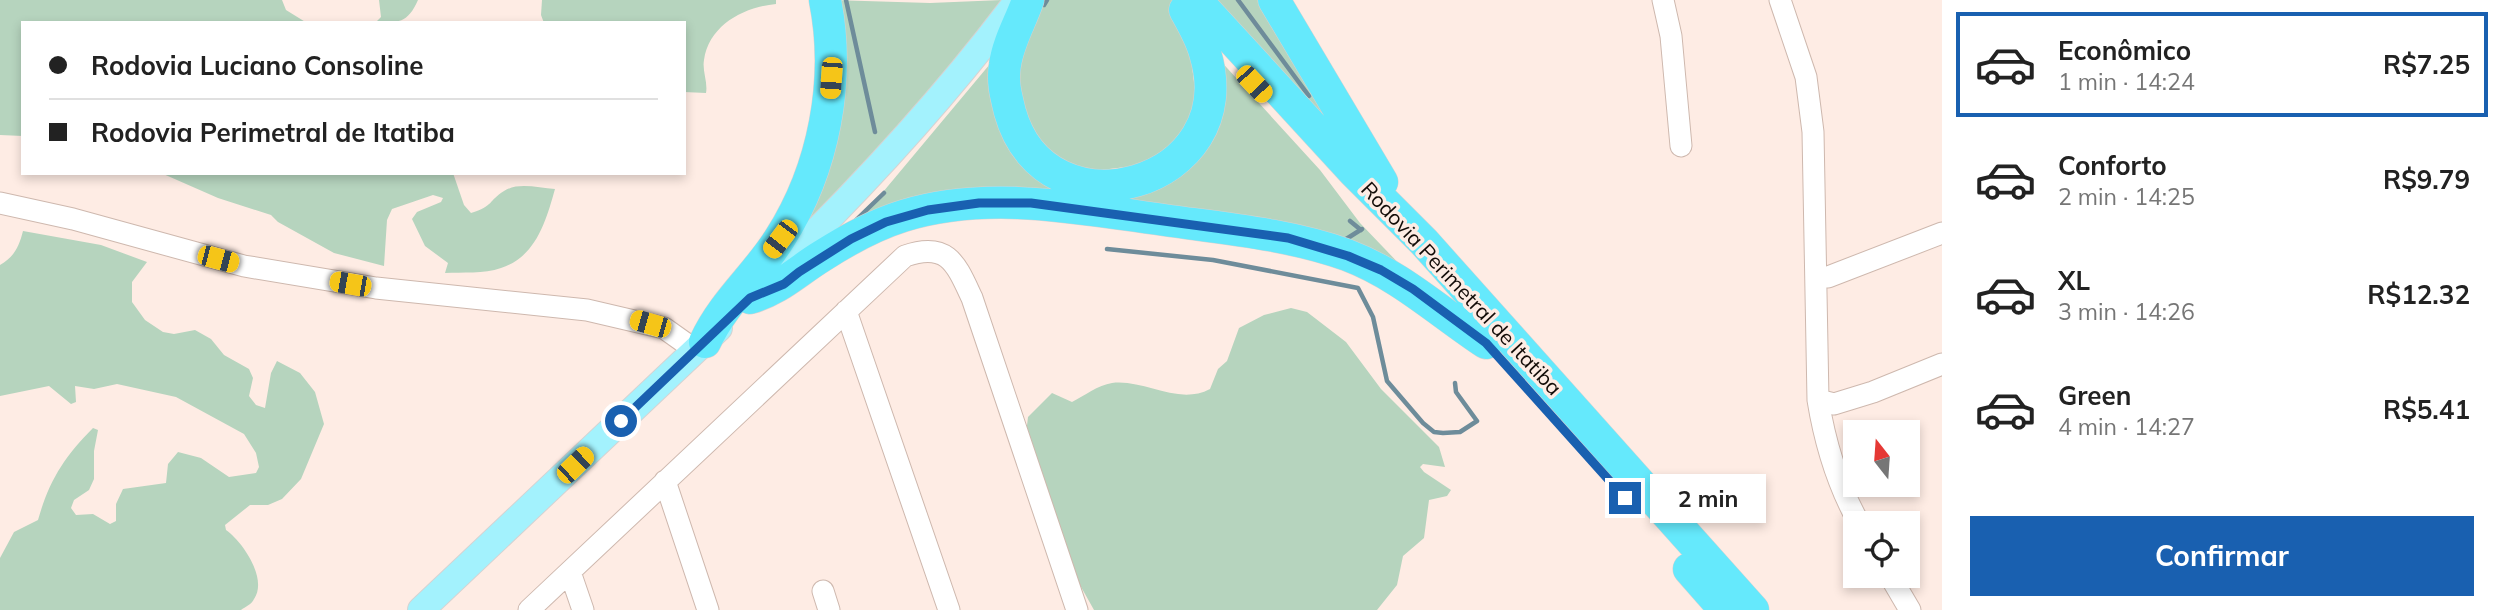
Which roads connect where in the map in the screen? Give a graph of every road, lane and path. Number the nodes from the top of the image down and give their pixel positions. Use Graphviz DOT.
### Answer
graph roads {
  1 [pos="825,0"];
  2 [pos="1018,0"];
  3 [pos="1028,0"];
  4 [pos="1274,0"];
  5 [pos="1663,0"];
  6 [pos="1780,0"];
  7 [pos="1185,4"];
  8 [pos="1681,146"];
  9 [pos="1814,198"];
  10 [pos="0,203"];
  11 [pos="1403,220"];
  12 [pos="1942,233"];
  13 [pos="1828,278"];
  14 [pos="750,298"];
  15 [pos="846,310"];
  16 [pos="1486,343"];
  17 [pos="700,346"];
  18 [pos="1816,357"];
  19 [pos="1942,365"];
  20 [pos="1818,400"];
  21 [pos="665,481"];
  22 [pos="1854,511"];
  23 [pos="570,572"];
  24 [pos="1897,588"];
  25 [pos="421,610"];
  26 [pos="529,610"];
  27 [pos="583,610"];
  28 [pos="709,610"];
  29 [pos="949,610"];
  30 [pos="1077,610"];
  31 [pos="1725,610"];
  32 [pos="1753,610"];
  33 [pos="1910,610"];
  1 -- 17 [label="highway"];
  2 -- 14 [label="main road"];
  3 -- 7 [label="highway"];
  4 -- 11 [label="highway"];
  5 -- 8 [label="street"];
  6 -- 9 [label="street"];
  7 -- 11 [label="highway, Rodovia Perimetral de Itatiba"];
  7 -- 16 [label="highway, Rodovia Perimetral de Itatiba"];
  9 -- 13 [label="street"];
  9 -- 18 [label="street"];
  10 -- 17 [label="street"];
  11 -- 32 [label="highway, Rodovia Perimetral de Itatiba"];
  12 -- 13 [label="street"];
  13 -- 18 [label="street"];
  14 -- 16 [label="highway"];
  14 -- 17 [label="main road"];
  15 -- 21 [label="street"];
  15 -- 29 [label="street"];
  15 -- 30 [label="street"];
  16 -- 31 [label="highway, Rodovia Perimetral de Itatiba"];
  17 -- 25 [label="main road"];
  18 -- 20 [label="street"];
  19 -- 20 [label="street"];
  20 -- 22 [label="street"];
  21 -- 23 [label="street"];
  21 -- 28 [label="street"];
  23 -- 26 [label="street"];
  23 -- 27 [label="street"];
  24 -- 33 [label="street"];
}
